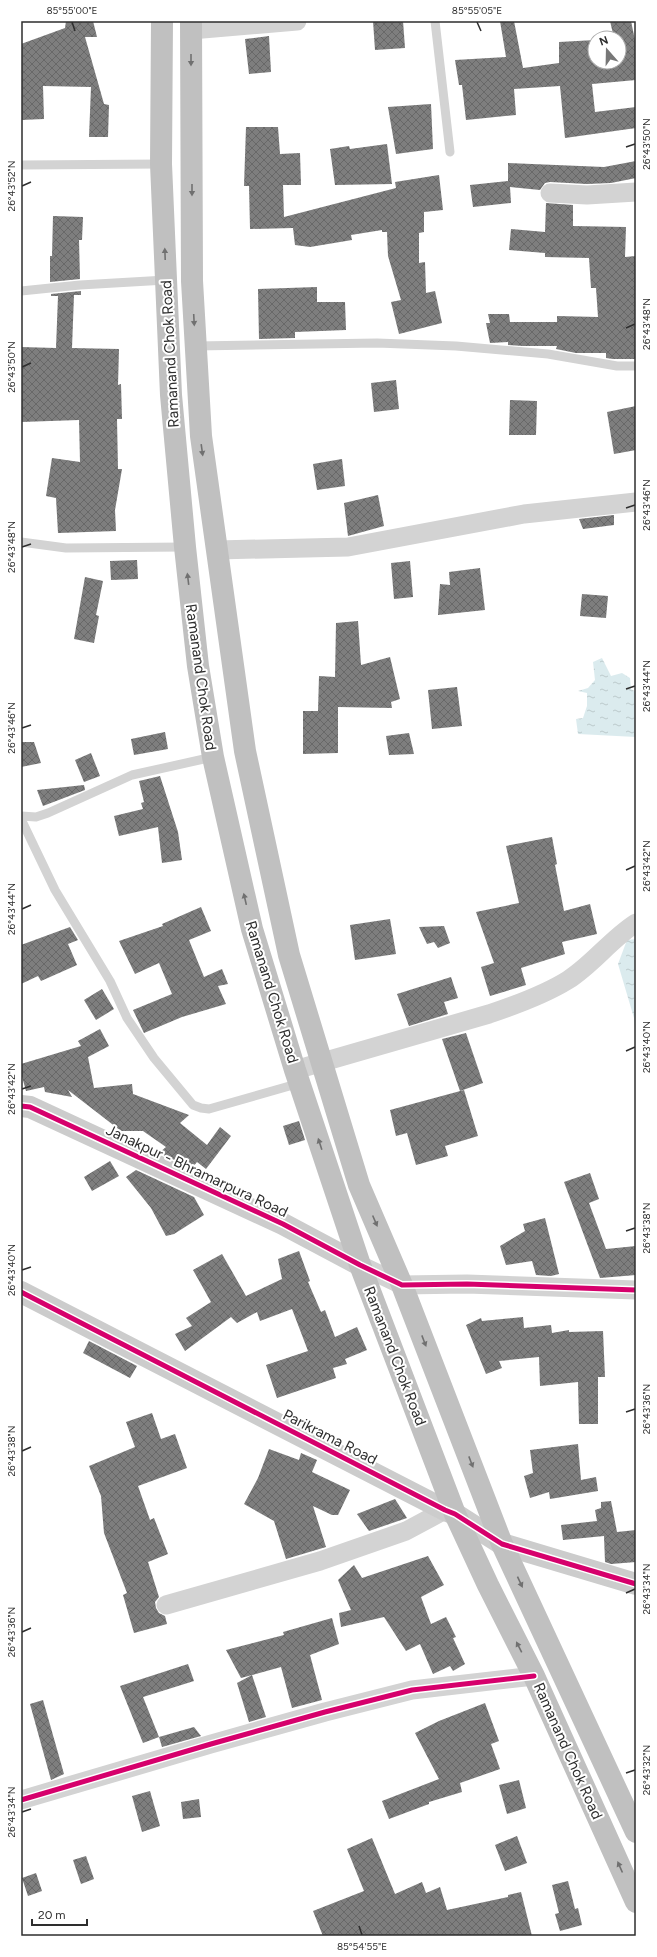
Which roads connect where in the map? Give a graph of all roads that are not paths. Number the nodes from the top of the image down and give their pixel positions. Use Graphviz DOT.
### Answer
graph roads {
  1 [pos="162,21"];
  2 [pos="297,21"];
  3 [pos="435,21"];
  4 [pos="191,26"];
  5 [pos="450,152"];
  6 [pos="162,164"];
  7 [pos="21,165"];
  8 [pos="636,192"];
  9 [pos="550,193"];
  10 [pos="166,280"];
  11 [pos="21,291"];
  12 [pos="196,346"];
  13 [pos="636,366"];
  14 [pos="636,502"];
  15 [pos="21,542"];
  16 [pos="185,547"];
  17 [pos="217,550"];
  18 [pos="213,757"];
  19 [pos="21,817"];
  20 [pos="636,923"];
  21 [pos="321,1062"];
  22 [pos="297,1076"];
  23 [pos="21,1106"];
  24 [pos="360,1265"];
  25 [pos="402,1285"];
  26 [pos="636,1290"];
  27 [pos="23,1296"];
  28 [pos="450,1512"];
  29 [pos="502,1544"];
  30 [pos="636,1584"];
  31 [pos="166,1605"];
  32 [pos="534,1676"];
  33 [pos="21,1800"];
  34 [pos="636,1832"];
  35 [pos="636,1902"];
  1 -- 6 [label="highway, Ramanand Chok Road"];
  2 -- 4 [label="street"];
  3 -- 5 [label="lane"];
  4 -- 12 [label="highway, Ramanand Chok Road, one-way"];
  6 -- 7 [label="lane"];
  10 -- 6 [label="highway, Ramanand Chok Road, one-way"];
  8 -- 9 [label="street"];
  10 -- 11 [label="lane"];
  10 -- 16 [label="highway, Ramanand Chok Road"];
  12 -- 13 [label="lane"];
  12 -- 17 [label="highway, Ramanand Chok Road, one-way"];
  14 -- 17 [label="street"];
  15 -- 16 [label="lane"];
  18 -- 16 [label="highway, Ramanand Chok Road, one-way"];
  17 -- 21 [label="highway, Ramanand Chok Road"];
  18 -- 19 [label="lane"];
  22 -- 18 [label="highway, Ramanand Chok Road, one-way"];
  19 -- 22 [label="lane"];
  20 -- 21 [label="street"];
  21 -- 22 [label="street"];
  21 -- 25 [label="highway, Ramanand Chok Road, one-way"];
  24 -- 22 [label="highway, Ramanand Chok Road, one-way"];
  23 -- 24 [label="street, Janakpur - Bhramarpura Road"];
  24 -- 25 [label="street"];
  24 -- 28 [label="highway, Ramanand Chok Road"];
  25 -- 26 [label="street"];
  25 -- 29 [label="highway, Ramanand Chok Road, one-way"];
  27 -- 28 [label="street, Parikrama Road"];
  28 -- 29 [label="street, Parikrama Road"];
  28 -- 31 [label="street"];
  32 -- 28 [label="highway, Ramanand Chok Road, one-way"];
  29 -- 30 [label="street, Parikrama Road"];
  29 -- 34 [label="highway, Ramanand Chok Road, one-way"];
  32 -- 33 [label="street"];
  35 -- 32 [label="highway, Ramanand Chok Road, one-way"];
}
